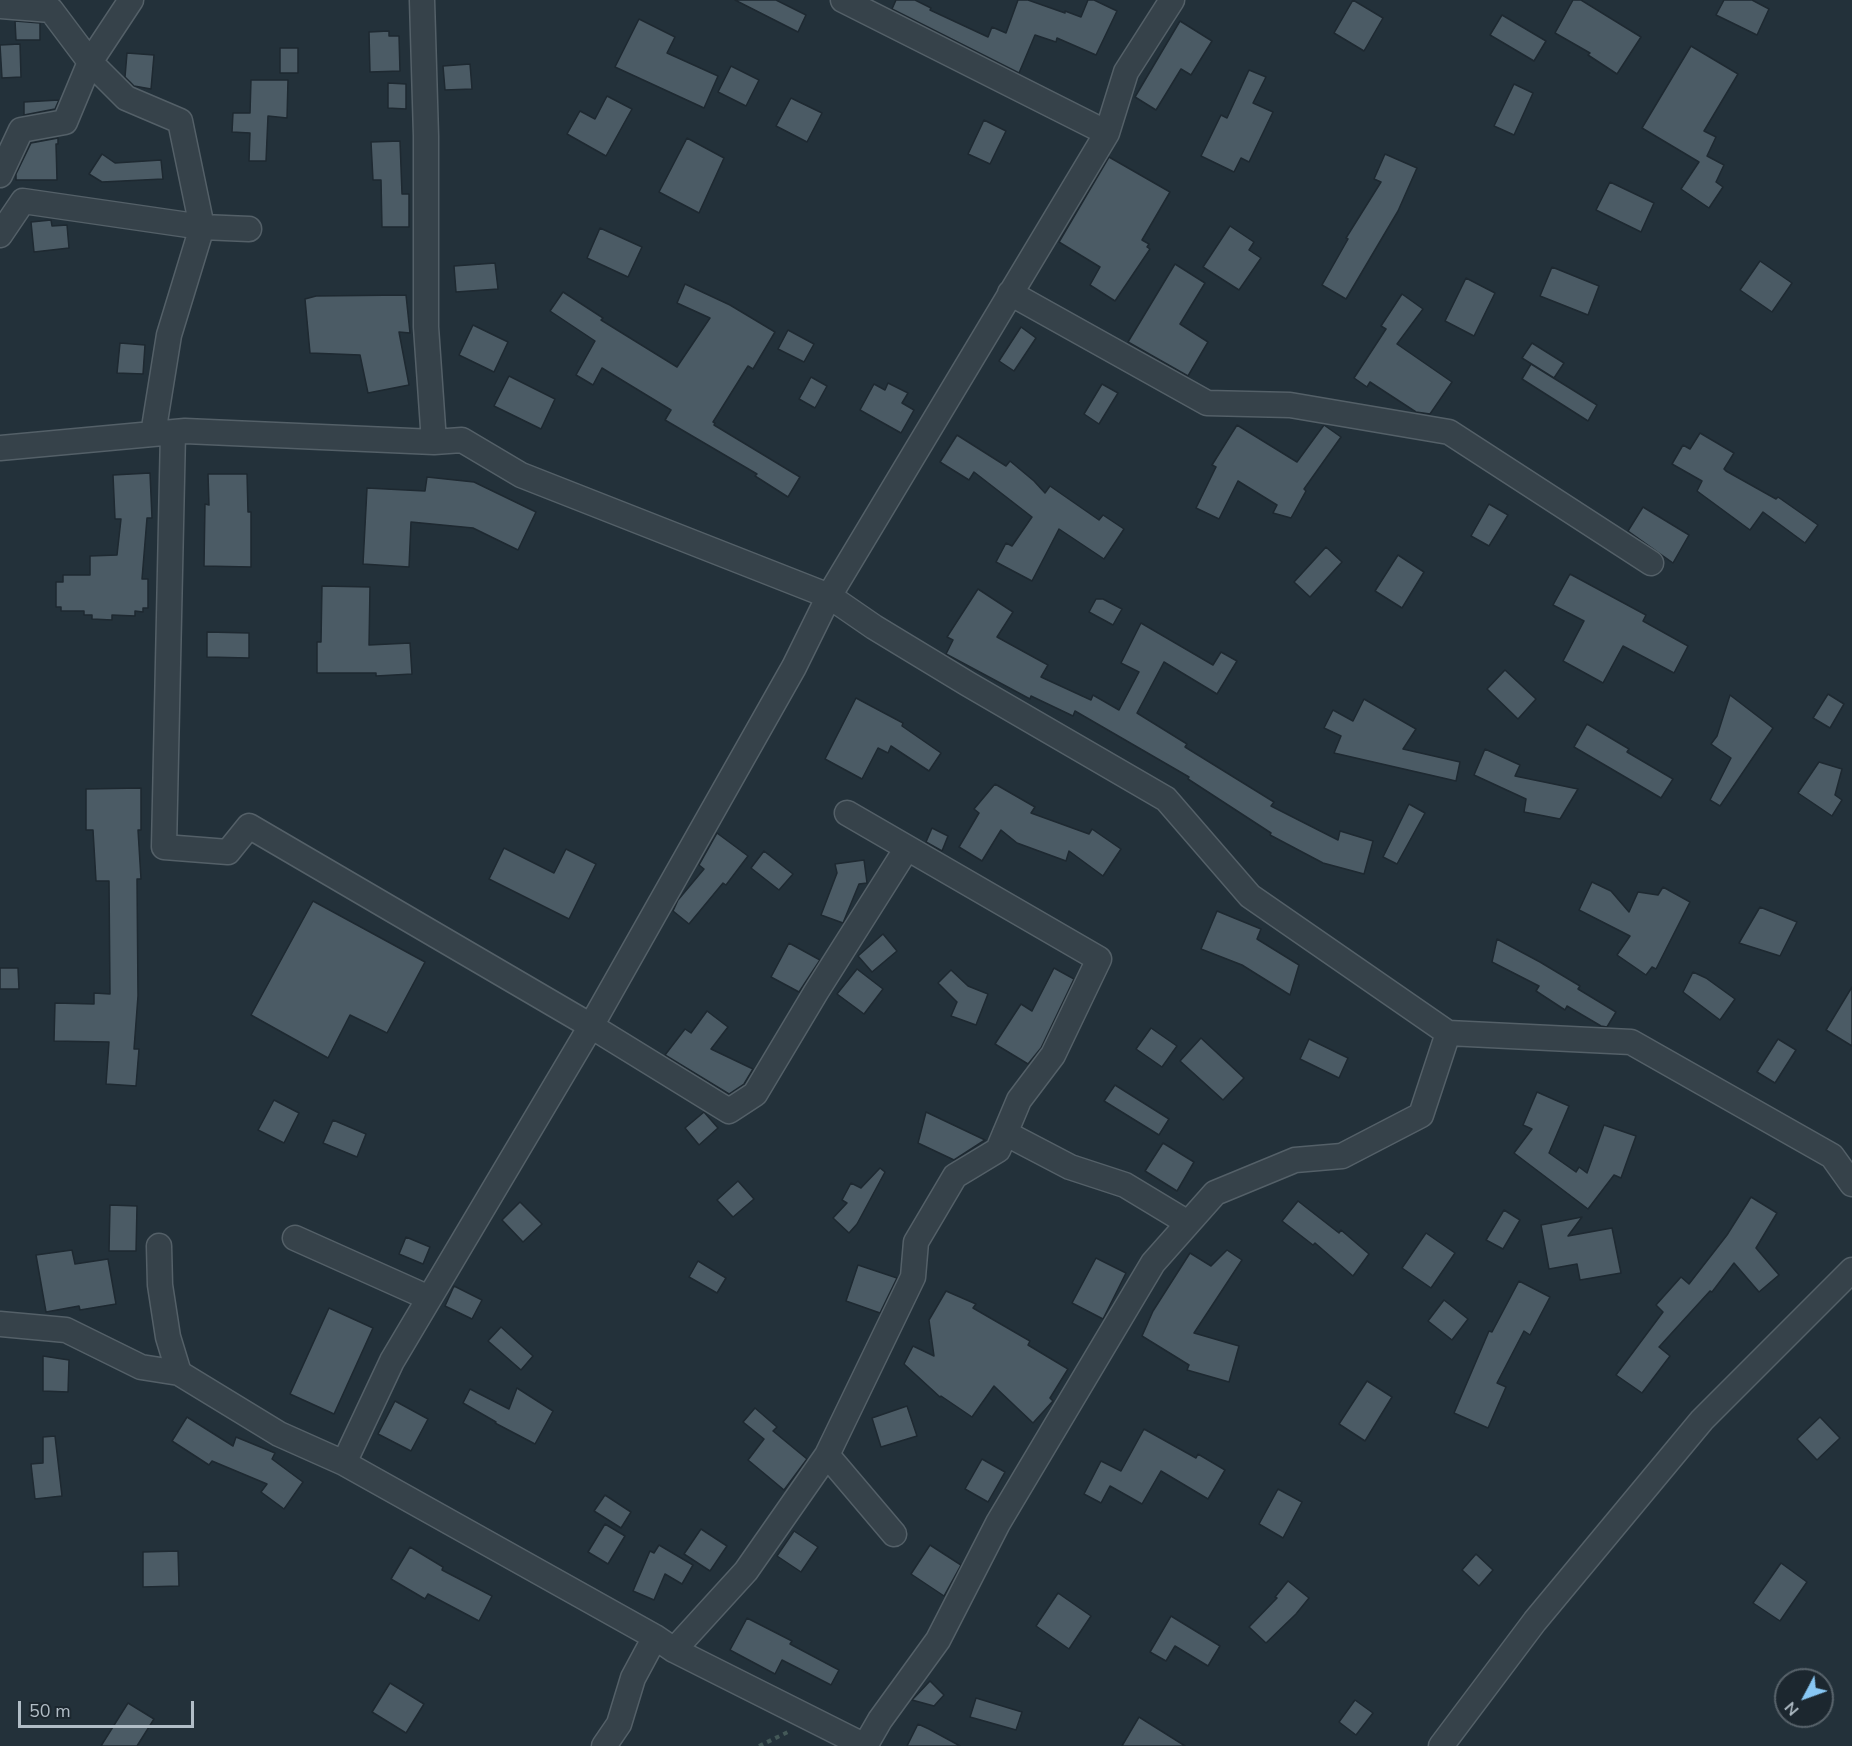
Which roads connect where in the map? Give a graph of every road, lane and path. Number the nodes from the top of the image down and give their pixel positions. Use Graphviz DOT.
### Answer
graph roads {
  1 [pos="131,0"];
  2 [pos="422,0"];
  3 [pos="843,0"];
  4 [pos="1172,0"];
  5 [pos="0,6"];
  6 [pos="90,62"];
  7 [pos="1107,133"];
  8 [pos="0,176"];
  9 [pos="23,201"];
  10 [pos="202,227"];
  11 [pos="249,229"];
  12 [pos="0,235"];
  13 [pos="1010,293"];
  14 [pos="163,433"];
  15 [pos="434,442"];
  16 [pos="0,448"];
  17 [pos="1651,563"];
  18 [pos="829,596"];
  19 [pos="847,813"];
  20 [pos="907,848"];
  21 [pos="591,1026"];
  22 [pos="1448,1033"];
  23 [pos="1005,1133"];
  24 [pos="1852,1184"];
  25 [pos="1188,1223"];
  26 [pos="295,1238"];
  27 [pos="159,1246"];
  28 [pos="1852,1270"];
  29 [pos="429,1298"];
  30 [pos="0,1324"];
  31 [pos="180,1373"];
  32 [pos="827,1455"];
  33 [pos="344,1463"];
  34 [pos="894,1534"];
  35 [pos="665,1643"];
  36 [pos="604,1746"];
  37 [pos="865,1746"];
  38 [pos="1441,1746"];
  1 -- 6 [label="street"];
  2 -- 15 [label="street"];
  3 -- 7 [label="street"];
  4 -- 7 [label="street"];
  5 -- 6 [label="street"];
  6 -- 8 [label="street"];
  6 -- 10 [label="street"];
  7 -- 13 [label="street"];
  8 -- 9 [label="street"];
  9 -- 10 [label="street"];
  9 -- 12 [label="street"];
  10 -- 11 [label="street"];
  10 -- 14 [label="street"];
  13 -- 17 [label="street"];
  13 -- 18 [label="street"];
  14 -- 15 [label="street"];
  14 -- 16 [label="street"];
  14 -- 21 [label="street"];
  15 -- 18 [label="street"];
  18 -- 21 [label="street"];
  18 -- 22 [label="street"];
  19 -- 20 [label="street"];
  20 -- 21 [label="street"];
  20 -- 23 [label="street"];
  21 -- 29 [label="street"];
  22 -- 24 [label="street"];
  22 -- 25 [label="street"];
  23 -- 25 [label="street"];
  23 -- 32 [label="street"];
  25 -- 37 [label="street"];
  26 -- 29 [label="street"];
  27 -- 31 [label="street"];
  28 -- 38 [label="street"];
  29 -- 33 [label="street"];
  30 -- 31 [label="street"];
  31 -- 33 [label="street"];
  32 -- 34 [label="street"];
  32 -- 35 [label="street"];
  33 -- 35 [label="street"];
  35 -- 36 [label="street"];
  35 -- 37 [label="street"];
}
